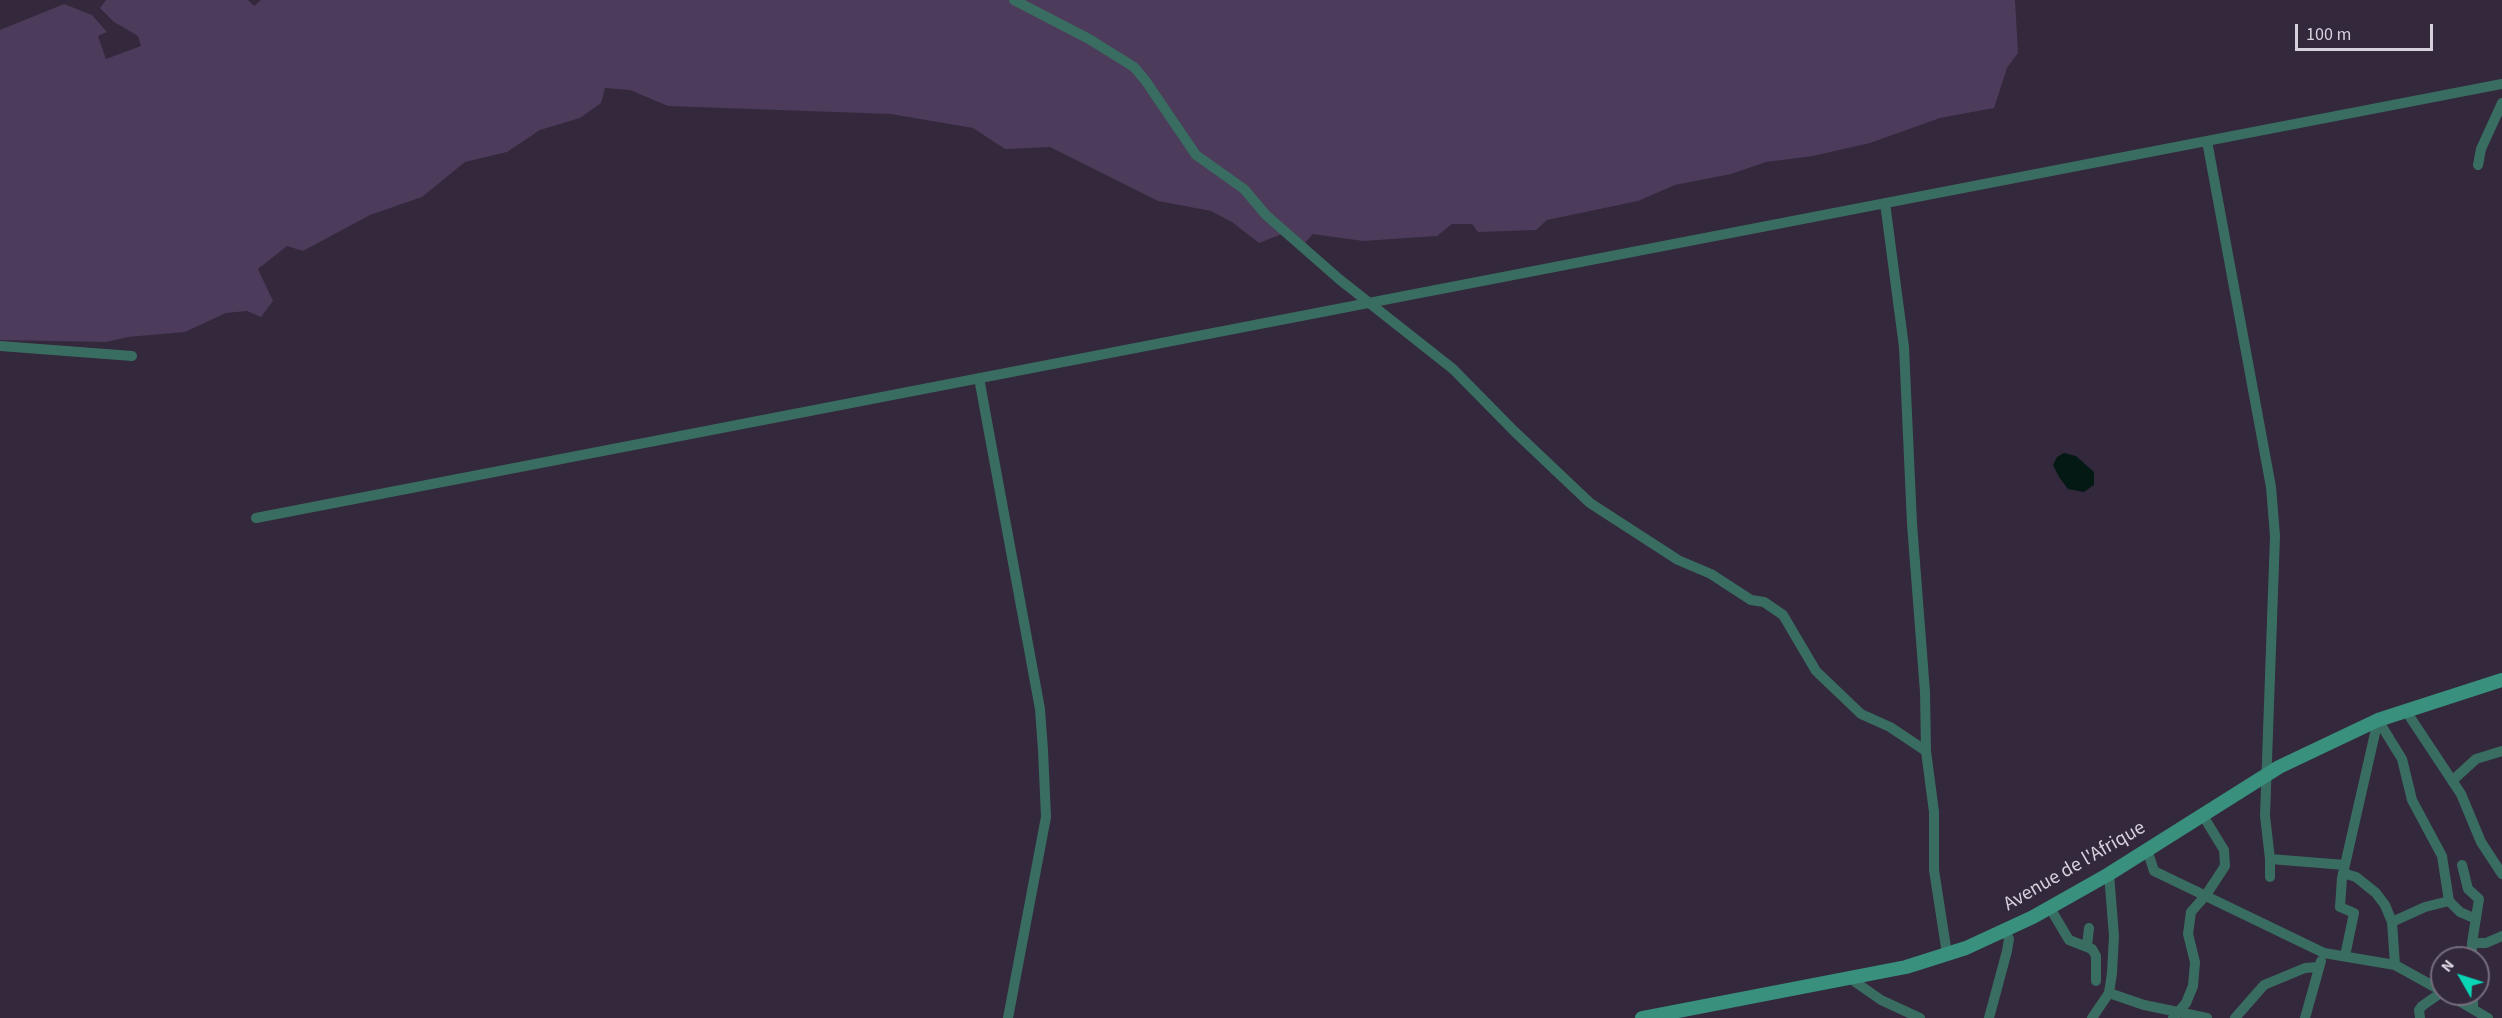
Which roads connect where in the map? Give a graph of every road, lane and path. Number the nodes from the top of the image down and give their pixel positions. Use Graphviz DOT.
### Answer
graph roads {
  1 [pos="1014,0"];
  2 [pos="2502,84"];
  3 [pos="2502,103"];
  4 [pos="2207,141"];
  5 [pos="2478,165"];
  6 [pos="1885,203"];
  7 [pos="1370,302"];
  8 [pos="0,346"];
  9 [pos="132,356"];
  10 [pos="979,378"];
  11 [pos="256,518"];
  12 [pos="2502,680"];
  13 [pos="2406,711"];
  14 [pos="2378,720"];
  15 [pos="1926,751"];
  16 [pos="2502,751"];
  17 [pos="2268,774"];
  18 [pos="2452,781"];
  19 [pos="2202,814"];
  20 [pos="2147,849"];
  21 [pos="2270,859"];
  22 [pos="2463,865"];
  23 [pos="2344,869"];
  24 [pos="2109,874"];
  25 [pos="2502,874"];
  26 [pos="2270,877"];
  27 [pos="2206,895"];
  28 [pos="2449,902"];
  29 [pos="2050,908"];
  30 [pos="2476,919"];
  31 [pos="2392,922"];
  32 [pos="2089,928"];
  33 [pos="2005,930"];
  34 [pos="2502,936"];
  35 [pos="2472,943"];
  36 [pos="2087,946"];
  37 [pos="2324,953"];
  38 [pos="1947,954"];
  39 [pos="2345,956"];
  40 [pos="2395,965"];
  41 [pos="2319,967"];
  42 [pos="1851,979"];
  43 [pos="2096,981"];
  44 [pos="2430,985"];
  45 [pos="2109,993"];
  46 [pos="2430,1000"];
  47 [pos="2473,1007"];
  48 [pos="2175,1015"];
  49 [pos="1008,1018"];
  50 [pos="1642,1018"];
  51 [pos="1920,1018"];
  52 [pos="1989,1018"];
  53 [pos="2092,1018"];
  54 [pos="2207,1018"];
  55 [pos="2235,1018"];
  56 [pos="2305,1018"];
  57 [pos="2420,1018"];
  58 [pos="2488,1018"];
  1 -- 7 [label="street"];
  2 -- 4 [label="street"];
  3 -- 5 [label="street"];
  4 -- 6 [label="street"];
  4 -- 17 [label="street"];
  6 -- 7 [label="street"];
  6 -- 15 [label="street"];
  7 -- 10 [label="street"];
  7 -- 15 [label="street"];
  8 -- 9 [label="street"];
  10 -- 11 [label="street"];
  10 -- 49 [label="street"];
  12 -- 13 [label="main road, Avenue de l'Afrique"];
  13 -- 14 [label="main road, Avenue de l'Afrique"];
  13 -- 18 [label="street"];
  14 -- 17 [label="main road, Avenue de l'Afrique"];
  14 -- 23 [label="street"];
  14 -- 28 [label="street"];
  15 -- 38 [label="street"];
  16 -- 18 [label="street"];
  17 -- 19 [label="main road, Avenue de l'Afrique"];
  17 -- 21 [label="street"];
  18 -- 25 [label="street"];
  19 -- 20 [label="main road, Avenue de l'Afrique"];
  19 -- 27 [label="street"];
  20 -- 24 [label="main road, Avenue de l'Afrique"];
  20 -- 27 [label="street"];
  21 -- 23 [label="street"];
  21 -- 26 [label="street"];
  22 -- 30 [label="street"];
  23 -- 31 [label="street"];
  23 -- 39 [label="street"];
  24 -- 29 [label="main road, Avenue de l'Afrique"];
  24 -- 45 [label="street"];
  27 -- 37 [label="street"];
  27 -- 48 [label="street"];
  28 -- 30 [label="street"];
  28 -- 31 [label="street"];
  29 -- 33 [label="main road, Avenue de l'Afrique"];
  29 -- 36 [label="street"];
  30 -- 35 [label="street"];
  31 -- 40 [label="street"];
  32 -- 36 [label="street"];
  33 -- 38 [label="main road, Avenue de l'Afrique"];
  33 -- 52 [label="street"];
  34 -- 35 [label="street"];
  36 -- 43 [label="street"];
  37 -- 39 [label="street"];
  37 -- 41 [label="street"];
  38 -- 42 [label="main road, Avenue de l'Afrique"];
  39 -- 40 [label="street"];
  40 -- 44 [label="street"];
  41 -- 55 [label="street"];
  41 -- 56 [label="street"];
  42 -- 50 [label="main road, Avenue de l'Afrique"];
  42 -- 51 [label="street"];
  45 -- 48 [label="street"];
  45 -- 53 [label="street"];
  46 -- 57 [label="street"];
  47 -- 58 [label="street"];
  48 -- 54 [label="street"];
}
